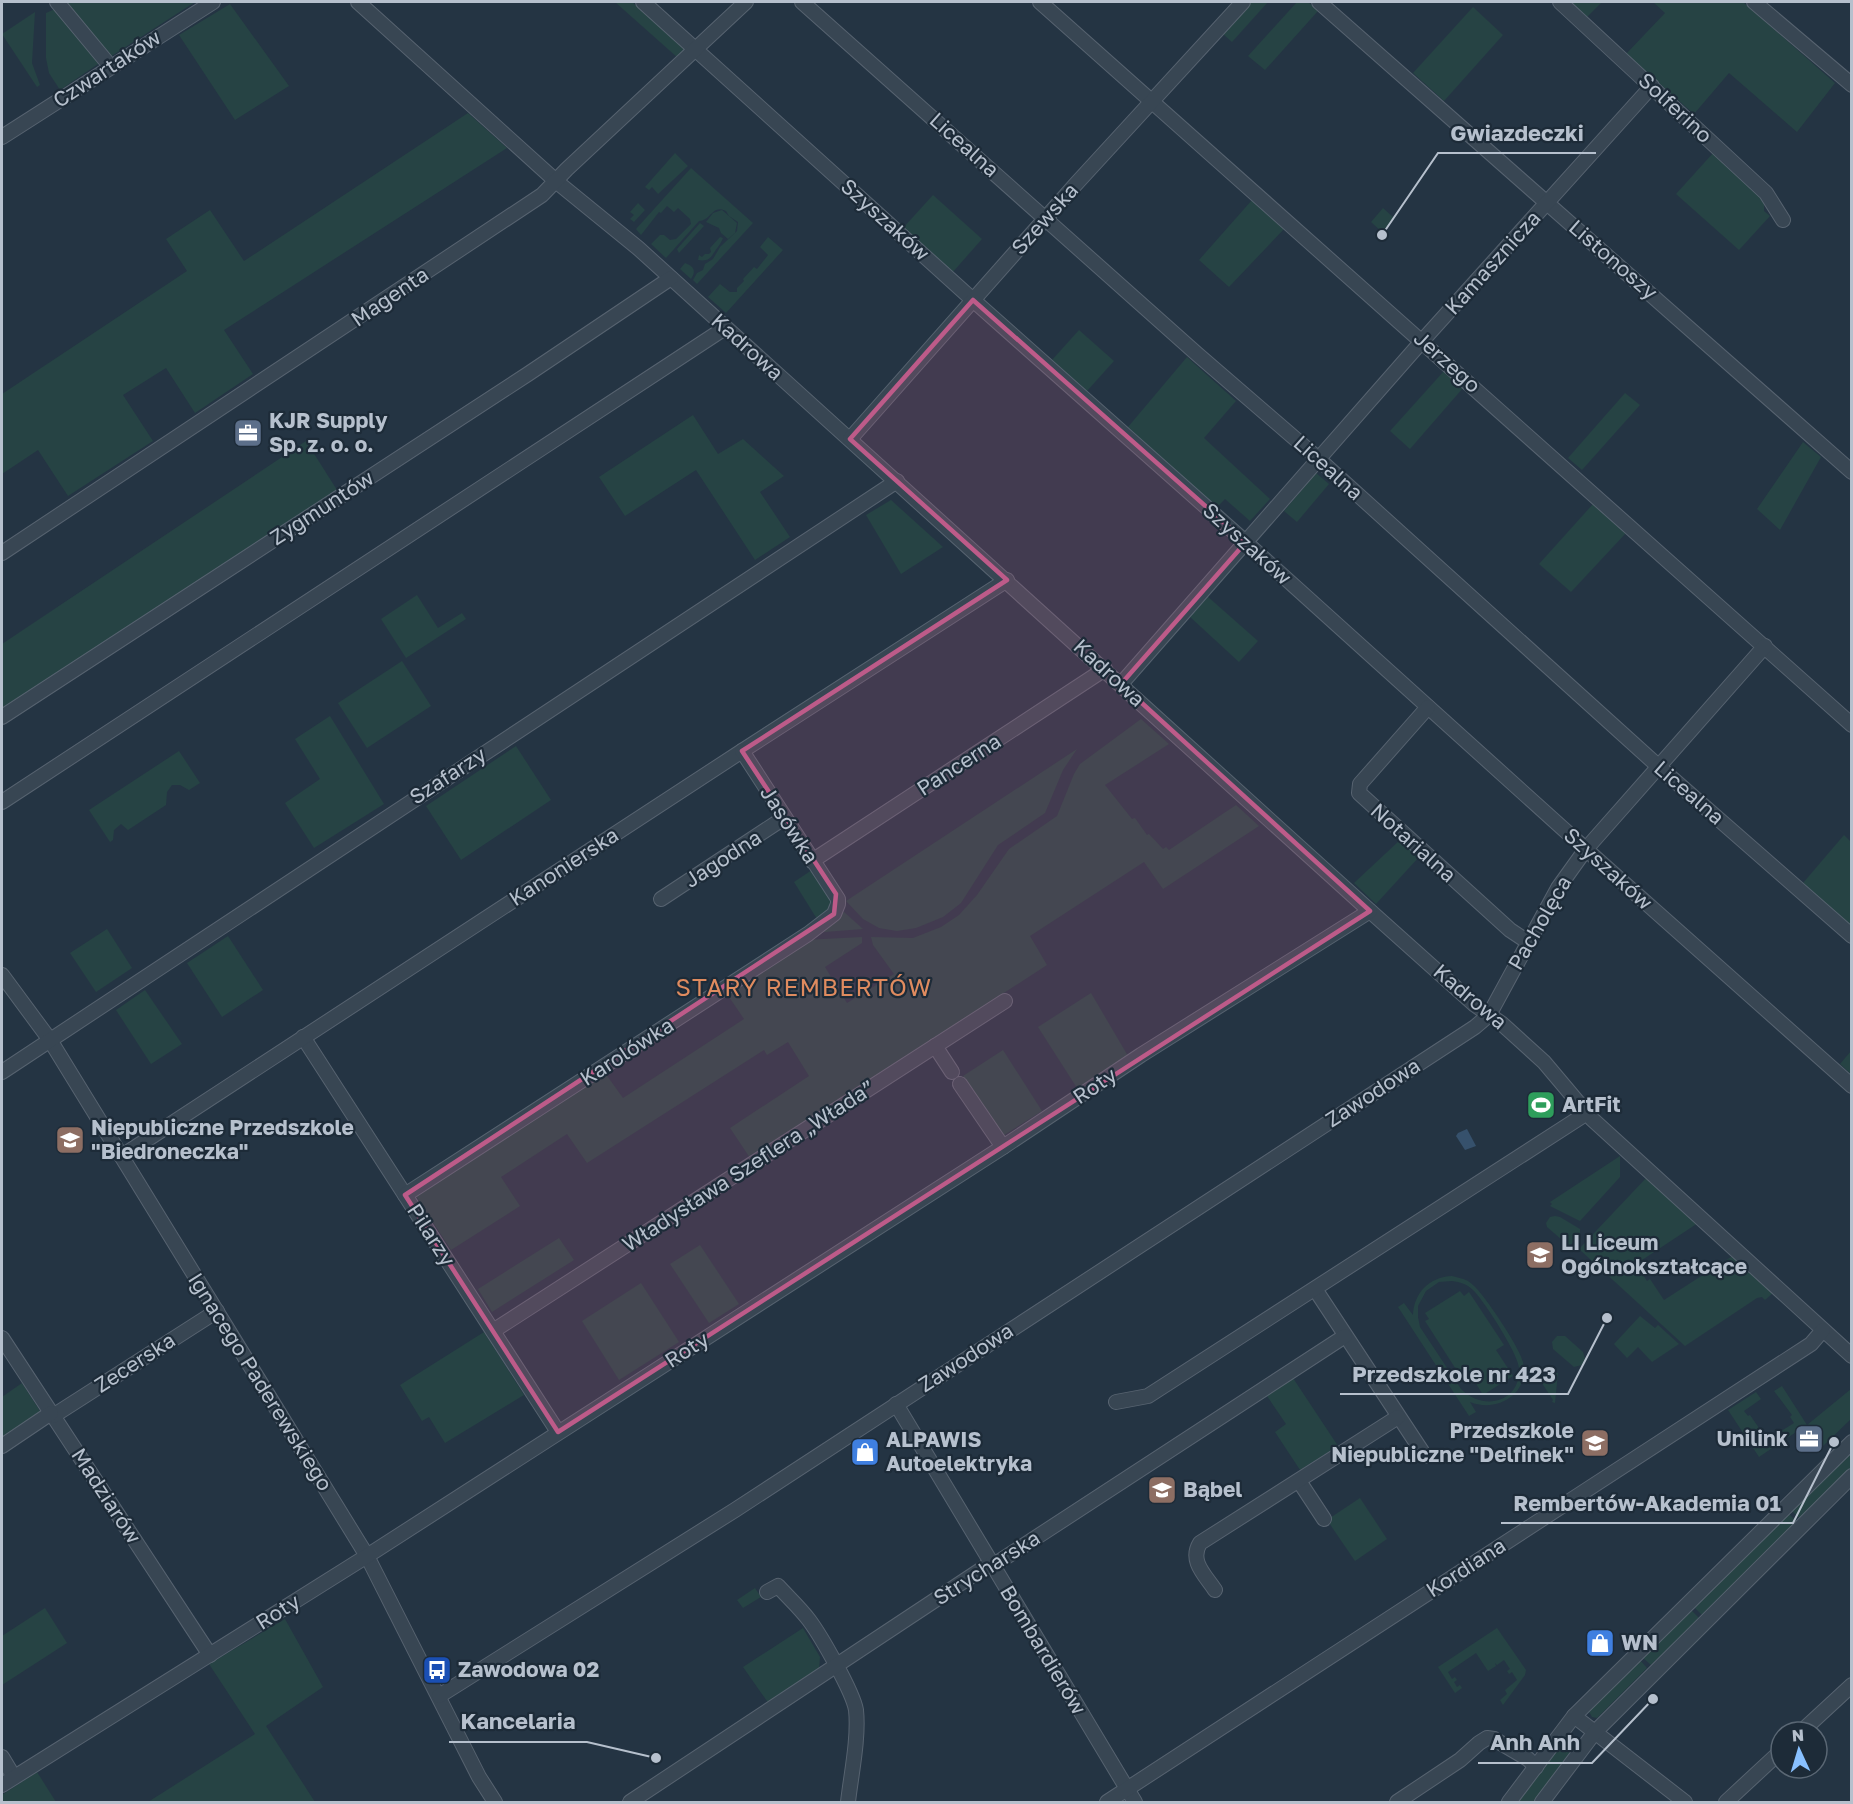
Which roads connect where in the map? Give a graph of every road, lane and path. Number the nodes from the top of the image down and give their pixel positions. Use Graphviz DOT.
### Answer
graph roads {
  1 [pos="57,2"];
  2 [pos="213,2"];
  3 [pos="358,2"];
  4 [pos="644,2"];
  5 [pos="746,2"];
  6 [pos="802,2"];
  7 [pos="1040,2"];
  8 [pos="1243,2"];
  9 [pos="1319,2"];
  10 [pos="1560,2"];
  11 [pos="1754,2"];
  12 [pos="696,49"];
  13 [pos="111,67"];
  14 [pos="1851,85"];
  15 [pos="1653,86"];
  16 [pos="1152,100"];
  17 [pos="2,137"];
  18 [pos="557,182"];
  19 [pos="1547,202"];
  20 [pos="1046,218"];
  21 [pos="1784,220"];
  22 [pos="671,278"];
  23 [pos="973,300"];
  24 [pos="724,327"];
  25 [pos="1422,340"];
  26 [pos="850,439"];
  27 [pos="1319,459"];
  28 [pos="1851,472"];
  29 [pos="897,481"];
  30 [pos="1246,542"];
  31 [pos="2,553"];
  32 [pos="1007,580"];
  33 [pos="1765,646"];
  34 [pos="1105,669"];
  35 [pos="1121,684"];
  36 [pos="1428,707"];
  37 [pos="2,717"];
  38 [pos="1851,725"];
  39 [pos="741,751"];
  40 [pos="1659,766"];
  41 [pos="2,802"];
  42 [pos="784,818"];
  43 [pos="1586,849"];
  44 [pos="812,861"];
  45 [pos="661,899"];
  46 [pos="838,899"];
  47 [pos="1370,911"];
  48 [pos="1851,936"];
  49 [pos="1528,942"];
  50 [pos="2,975"];
  51 [pos="1005,1001"];
  52 [pos="1489,1015"];
  53 [pos="303,1038"];
  54 [pos="50,1040"];
  55 [pos="935,1046"];
  56 [pos="2,1072"];
  57 [pos="952,1072"];
  58 [pos="960,1084"];
  59 [pos="1851,1086"];
  60 [pos="1587,1113"];
  61 [pos="1003,1147"];
  62 [pos="122,1156"];
  63 [pos="405,1196"];
  64 [pos="1315,1289"];
  65 [pos="217,1311"];
  66 [pos="1823,1330"];
  67 [pos="493,1331"];
  68 [pos="1346,1336"];
  69 [pos="2,1338"];
  70 [pos="1851,1354"];
  71 [pos="1116,1402"];
  72 [pos="896,1404"];
  73 [pos="52,1414"];
  74 [pos="1398,1417"];
  75 [pos="558,1432"];
  76 [pos="1851,1442"];
  77 [pos="2,1446"];
  78 [pos="1425,1456"];
  79 [pos="1851,1476"];
  80 [pos="1299,1481"];
  81 [pos="1324,1519"];
  82 [pos="367,1556"];
  83 [pos="991,1564"];
  84 [pos="1215,1590"];
  85 [pos="767,1592"];
  86 [pos="210,1655"];
  87 [pos="835,1665"];
  88 [pos="1851,1685"];
  89 [pos="439,1696"];
  90 [pos="1574,1716"];
  91 [pos="1815,1720"];
  92 [pos="1594,1732"];
  93 [pos="2,1757"];
  94 [pos="1769,1762"];
  95 [pos="1536,1767"];
  96 [pos="14,1777"];
  97 [pos="2,1785"];
  98 [pos="1127,1789"];
  99 [pos="495,1803"];
  100 [pos="630,1803"];
  101 [pos="848,1803"];
  102 [pos="1107,1803"];
  103 [pos="1135,1803"];
  104 [pos="1397,1803"];
  105 [pos="1509,1803"];
  106 [pos="1542,1803"];
  107 [pos="1685,1803"];
  108 [pos="1726,1803"];
  1 -- 13 [label="street"];
  2 -- 13 [label="street, Czwartaków"];
  3 -- 18 [label="street, Kadrowa"];
  4 -- 12 [label="street, Szyszaków"];
  5 -- 12 [label="street, Magenta"];
  6 -- 20 [label="street, Licealna"];
  7 -- 16 [label="street, Jerzego"];
  8 -- 16 [label="street, Szewska"];
  9 -- 19 [label="street, Listonoszy"];
  10 -- 15 [label="street, Solferino"];
  11 -- 14 [label="street"];
  12 -- 18 [label="street, Magenta"];
  12 -- 23 [label="street, Szyszaków"];
  13 -- 17 [label="street, Czwartaków"];
  15 -- 19 [label="street, Kamasznicza"];
  15 -- 21 [label="street, Solferino"];
  16 -- 20 [label="street, Szewska"];
  16 -- 25 [label="street, Jerzego"];
  18 -- 22 [label="street, Kadrowa"];
  18 -- 31 [label="street, Magenta"];
  19 -- 25 [label="street, Kamasznicza"];
  19 -- 28 [label="street, Listonoszy"];
  20 -- 23 [label="street, Szewska"];
  20 -- 27 [label="street, Licealna"];
  22 -- 24 [label="street, Kadrowa"];
  22 -- 37 [label="street, Zygmuntów"];
  23 -- 26 [label="street, Szewska"];
  23 -- 30 [label="street, Szyszaków"];
  24 -- 26 [label="street, Kadrowa"];
  24 -- 41 [label="street"];
  25 -- 27 [label="street, Kamasznicza"];
  25 -- 33 [label="street, Jerzego"];
  26 -- 29 [label="street, Kadrowa"];
  27 -- 30 [label="street, Kamasznicza"];
  27 -- 40 [label="street, Licealna"];
  29 -- 32 [label="street, Kadrowa"];
  29 -- 54 [label="street, Szafarzy"];
  30 -- 35 [label="street, Kamasznicza"];
  30 -- 36 [label="street, Szyszaków"];
  32 -- 34 [label="street, Kadrowa"];
  32 -- 39 [label="street, Kanonierska"];
  33 -- 38 [label="street, Jerzego"];
  33 -- 40 [label="street, Pacholęca"];
  34 -- 35 [label="street, Kadrowa"];
  34 -- 44 [label="street, Pancerna"];
  35 -- 47 [label="street, Kadrowa"];
  36 -- 43 [label="street, Szyszaków"];
  36 -- 49 [label="street, Notarialna"];
  39 -- 42 [label="street, Jasówka"];
  39 -- 53 [label="street, Kanonierska"];
  40 -- 43 [label="street, Pacholęca"];
  40 -- 48 [label="street, Licealna"];
  42 -- 44 [label="street, Jasówka"];
  42 -- 45 [label="street, Jagodna"];
  43 -- 49 [label="street, Pacholęca"];
  43 -- 59 [label="street, Szyszaków"];
  44 -- 46 [label="street, Jasówka"];
  46 -- 63 [label="street, Karolówka"];
  47 -- 52 [label="street, Kadrowa"];
  47 -- 61 [label="street, Roty"];
  49 -- 52 [label="street, Pacholęca"];
  50 -- 54 [label="street, Ignacego Paderewskiego"];
  51 -- 55 [label="street, Władysława Szeflera „Włada”"];
  52 -- 60 [label="street, Kadrowa"];
  52 -- 72 [label="street, Zawodowa"];
  53 -- 62 [label="street, Kanonierska"];
  53 -- 63 [label="street, Pilarzy"];
  54 -- 56 [label="street, Szafarzy"];
  54 -- 62 [label="street, Ignacego Paderewskiego"];
  55 -- 57 [label="street"];
  55 -- 67 [label="street, Władysława Szeflera „Włada”"];
  58 -- 61 [label="street"];
  60 -- 64 [label="street"];
  60 -- 66 [label="street, Kadrowa"];
  61 -- 75 [label="street, Roty"];
  62 -- 65 [label="street, Ignacego Paderewskiego"];
  63 -- 67 [label="street, Pilarzy"];
  64 -- 68 [label="street"];
  64 -- 71 [label="street"];
  65 -- 73 [label="street, Zecerska"];
  65 -- 82 [label="street, Ignacego Paderewskiego"];
  66 -- 70 [label="street, Kadrowa"];
  66 -- 98 [label="street, Kordiana"];
  67 -- 75 [label="street, Pilarzy"];
  68 -- 74 [label="street"];
  68 -- 83 [label="street, Strycharska"];
  69 -- 73 [label="street, Madziarów"];
  72 -- 83 [label="street, Bombardierów"];
  72 -- 89 [label="street, Zawodowa"];
  73 -- 77 [label="street, Zecerska"];
  73 -- 86 [label="street, Madziarów"];
  74 -- 78 [label="street"];
  74 -- 80 [label="street"];
  75 -- 82 [label="street, Roty"];
  76 -- 90 [label="street"];
  79 -- 92 [label="street"];
  80 -- 81 [label="street"];
  80 -- 84 [label="street"];
  82 -- 86 [label="street, Roty"];
  82 -- 89 [label="street, Ignacego Paderewskiego"];
  83 -- 87 [label="street, Strycharska"];
  83 -- 98 [label="street, Bombardierów"];
  85 -- 87 [label="street"];
  86 -- 96 [label="street, Roty"];
  87 -- 100 [label="street, Strycharska"];
  87 -- 101 [label="street"];
  88 -- 91 [label="street"];
  89 -- 99 [label="street, Ignacego Paderewskiego"];
  90 -- 92 [label="street"];
  90 -- 95 [label="street"];
  92 -- 106 [label="street"];
  92 -- 107 [label="street"];
  93 -- 96 [label="street"];
  94 -- 108 [label="street"];
  95 -- 104 [label="street"];
  95 -- 105 [label="street"];
  96 -- 97 [label="street, Roty"];
  98 -- 102 [label="street, Kordiana"];
  98 -- 103 [label="street, Bombardierów"];
}
